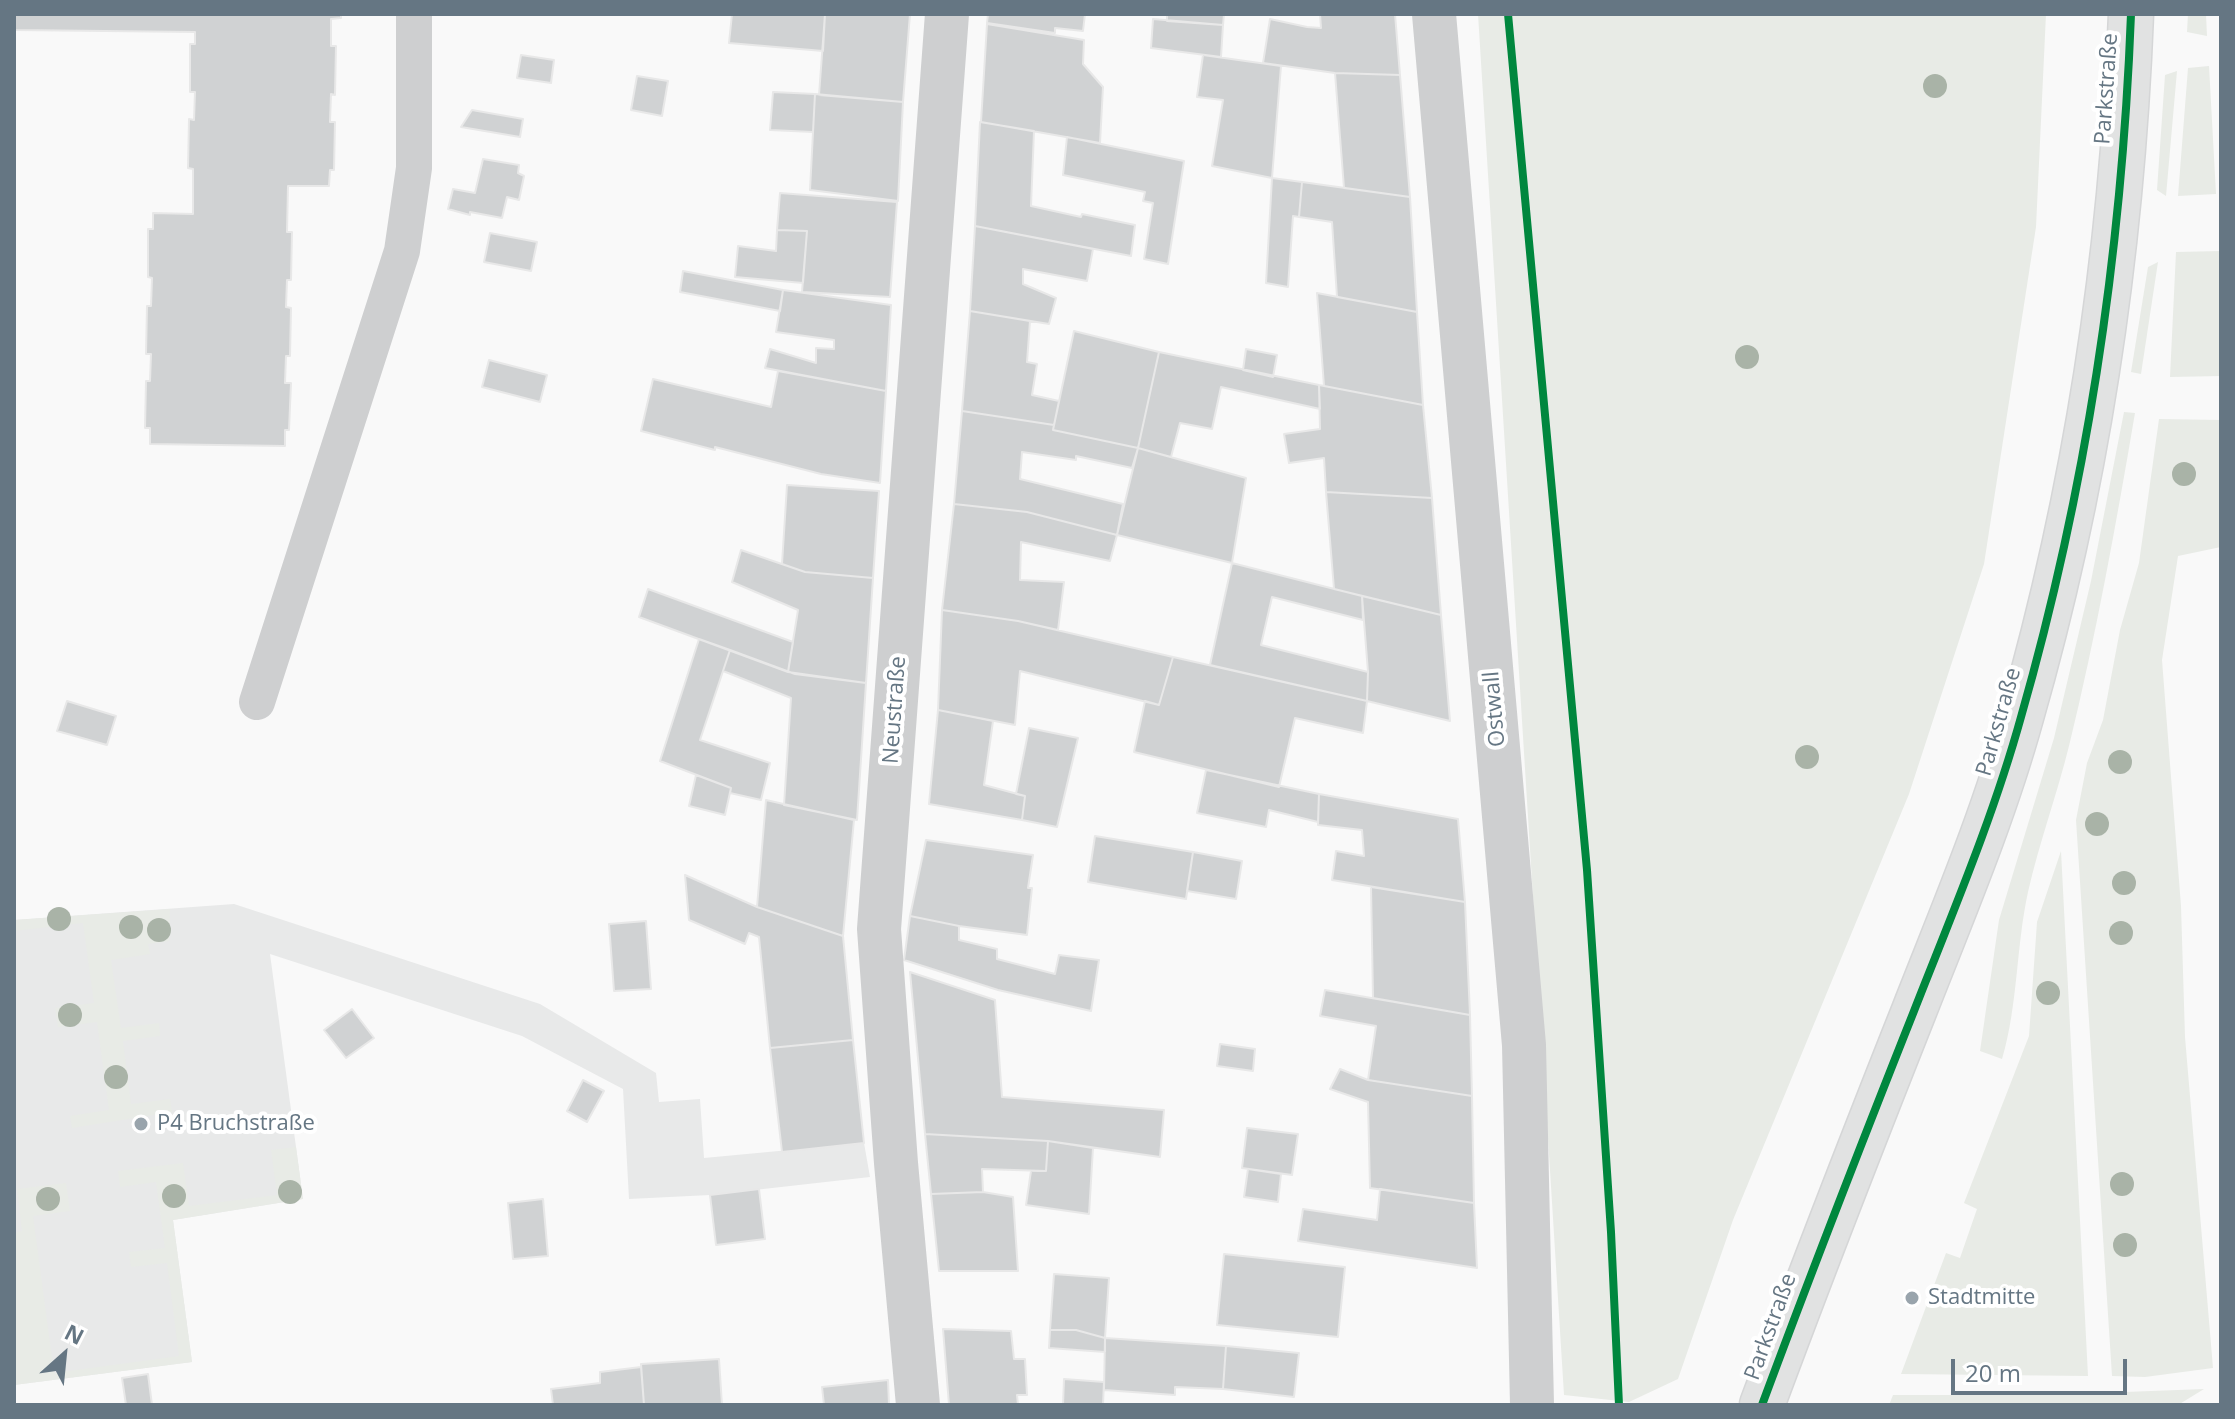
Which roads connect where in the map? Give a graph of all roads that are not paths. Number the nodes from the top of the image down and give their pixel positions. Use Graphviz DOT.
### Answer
graph roads {
  1 [pos="414,14"];
  2 [pos="947,14"];
  3 [pos="1434,14"];
  4 [pos="2131,14"];
  5 [pos="257,702"];
  6 [pos="918,1405"];
  7 [pos="1532,1405"];
  8 [pos="1762,1405"];
  1 -- 5 [label="lane"];
  2 -- 6 [label="street, Neustraße"];
  3 -- 7 [label="street, Ostwall"];
  4 -- 8 [label="main road, Parkstraße"];
}
